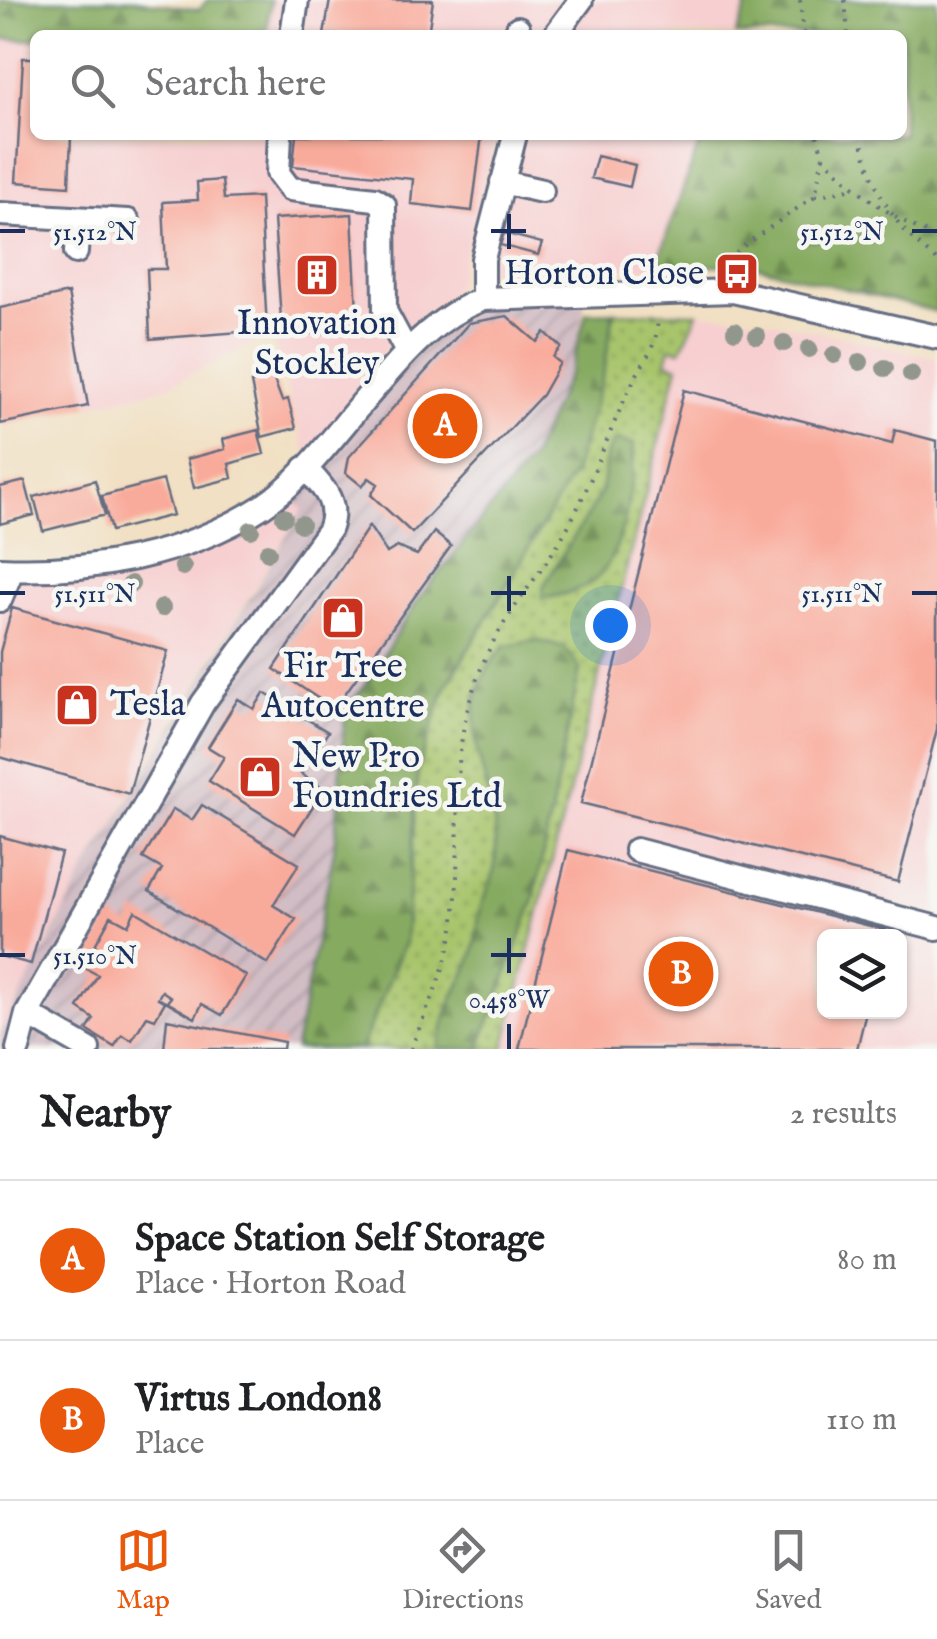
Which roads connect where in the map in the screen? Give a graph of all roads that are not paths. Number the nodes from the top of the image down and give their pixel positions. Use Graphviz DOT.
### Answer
graph roads {
  1 [pos="297,0"];
  2 [pos="581,0"];
  3 [pos="293,30"];
  4 [pos="559,30"];
  5 [pos="280,140"];
  6 [pos="514,140"];
  7 [pos="502,182"];
  8 [pos="542,191"];
  9 [pos="0,214"];
  10 [pos="78,219"];
  11 [pos="128,221"];
  12 [pos="76,252"];
  13 [pos="483,299"];
  14 [pos="937,336"];
  15 [pos="407,352"];
  16 [pos="305,468"];
  17 [pos="6,570"];
  18 [pos="0,600"];
  19 [pos="636,850"];
  20 [pos="937,928"];
  21 [pos="26,1014"];
  22 [pos="18,1049"];
  23 [pos="88,1049"];
  1 -- 3 [label="street"];
  2 -- 4 [label="street"];
  5 -- 15 [label="street"];
  6 -- 7 [label="street"];
  7 -- 8 [label="street"];
  7 -- 13 [label="street"];
  9 -- 10 [label="street"];
  10 -- 11 [label="street"];
  10 -- 12 [label="street"];
  13 -- 14 [label="street"];
  13 -- 15 [label="street"];
  15 -- 16 [label="street"];
  16 -- 17 [label="street"];
  16 -- 21 [label="street"];
  17 -- 18 [label="street"];
  19 -- 20 [label="street"];
  21 -- 22 [label="street"];
  21 -- 23 [label="street"];
}
